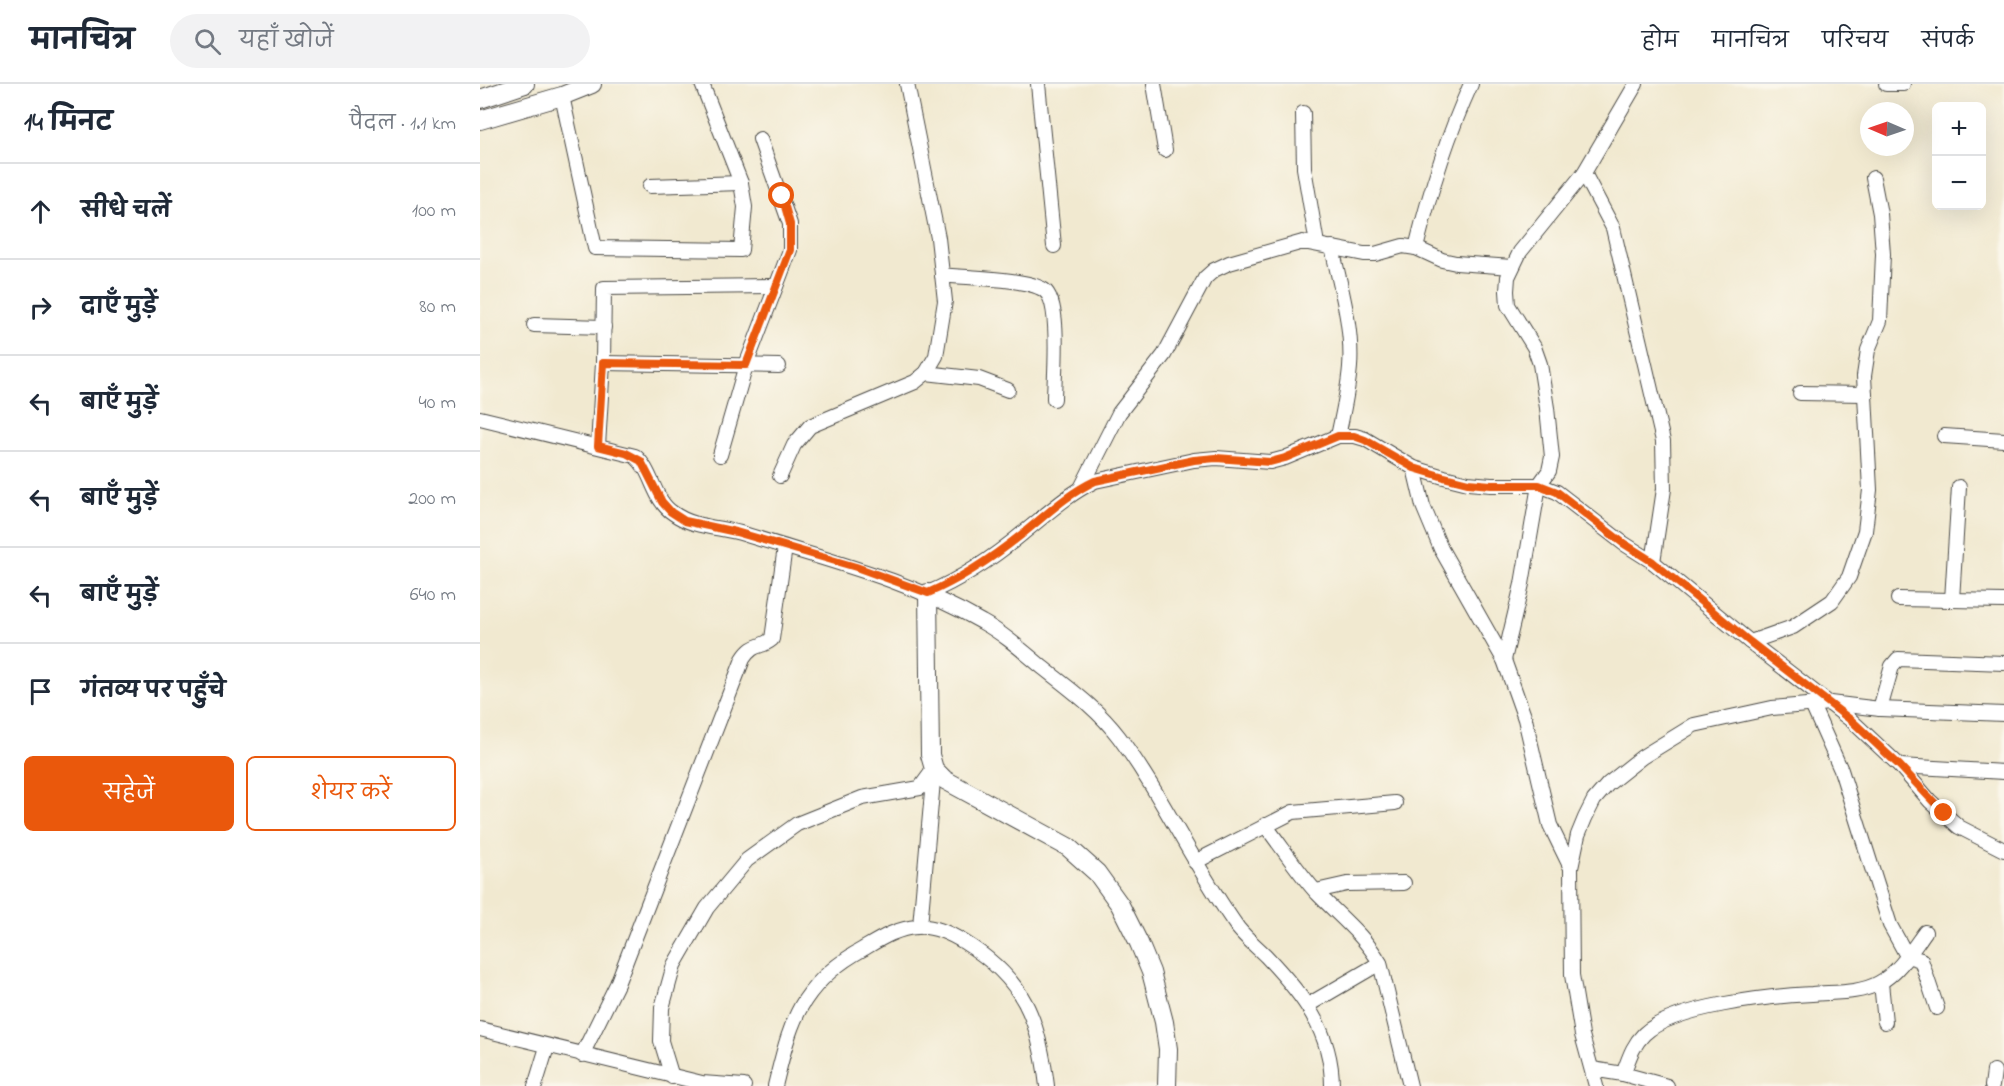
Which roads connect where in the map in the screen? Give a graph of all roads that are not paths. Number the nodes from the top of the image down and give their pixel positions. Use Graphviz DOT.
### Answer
graph roads {
  1 [pos="525,84"];
  2 [pos="592,84"];
  3 [pos="702,84"];
  4 [pos="907,84"];
  5 [pos="1038,84"];
  6 [pos="1154,84"];
  7 [pos="1471,84"];
  8 [pos="1636,84"];
  9 [pos="1886,84"];
  10 [pos="1903,84"];
  11 [pos="562,96"];
  12 [pos="480,99"];
  13 [pos="1303,113"];
  14 [pos="480,120"];
  15 [pos="760,139"];
  16 [pos="1165,150"];
  17 [pos="1584,173"];
  18 [pos="1873,178"];
  19 [pos="741,183"];
  20 [pos="650,186"];
  21 [pos="1317,244"];
  22 [pos="1054,246"];
  23 [pos="1332,247"];
  24 [pos="1416,248"];
  25 [pos="1512,267"];
  26 [pos="942,275"];
  27 [pos="775,286"];
  28 [pos="534,325"];
  29 [pos="604,327"];
  30 [pos="603,363"];
  31 [pos="746,365"];
  32 [pos="779,366"];
  33 [pos="926,373"];
  34 [pos="1008,390"];
  35 [pos="1800,393"];
  36 [pos="1865,394"];
  37 [pos="1054,399"];
  38 [pos="480,418"];
  39 [pos="1338,436"];
  40 [pos="1944,436"];
  41 [pos="2004,440"];
  42 [pos="598,446"];
  43 [pos="720,455"];
  44 [pos="1414,468"];
  45 [pos="780,476"];
  46 [pos="1539,485"];
  47 [pos="1959,487"];
  48 [pos="1080,488"];
  49 [pos="785,547"];
  50 [pos="1653,562"];
  51 [pos="928,593"];
  52 [pos="1898,599"];
  53 [pos="1952,600"];
  54 [pos="2004,601"];
  55 [pos="1750,642"];
  56 [pos="1504,660"];
  57 [pos="2004,663"];
  58 [pos="1830,703"];
  59 [pos="1812,705"];
  60 [pos="1880,709"];
  61 [pos="2004,714"];
  62 [pos="1900,766"];
  63 [pos="934,769"];
  64 [pos="2004,772"];
  65 [pos="1395,803"];
  66 [pos="1265,825"];
  67 [pos="2004,850"];
  68 [pos="1195,862"];
  69 [pos="1571,868"];
  70 [pos="1404,883"];
  71 [pos="1316,891"];
  72 [pos="920,926"];
  73 [pos="1925,932"];
  74 [pos="1907,956"];
  75 [pos="1380,963"];
  76 [pos="1881,983"];
  77 [pos="1308,1005"];
  78 [pos="1937,1008"];
  79 [pos="1885,1022"];
  80 [pos="480,1029"];
  81 [pos="547,1047"];
  82 [pos="582,1055"];
  83 [pos="1592,1069"];
  84 [pos="1994,1071"];
  85 [pos="1623,1074"];
  86 [pos="672,1077"];
  87 [pos="535,1086"];
  88 [pos="744,1086"];
  89 [pos="775,1086"];
  90 [pos="1047,1086"];
  91 [pos="1167,1086"];
  92 [pos="1332,1086"];
  93 [pos="1410,1086"];
  94 [pos="1596,1086"];
  95 [pos="1667,1086"];
  96 [pos="1992,1086"];
  1 -- 12 [label="street"];
  2 -- 11 [label="street"];
  3 -- 19 [label="street"];
  4 -- 26 [label="street"];
  5 -- 22 [label="street"];
  6 -- 16 [label="street"];
  7 -- 24 [label="street"];
  8 -- 17 [label="street"];
  9 -- 10 [label="street"];
  11 -- 14 [label="street"];
  11 -- 19 [label="street"];
  13 -- 21 [label="street"];
  15 -- 27 [label="street"];
  17 -- 25 [label="street"];
  17 -- 50 [label="street"];
  18 -- 36 [label="street"];
  19 -- 20 [label="street"];
  21 -- 23 [label="street"];
  21 -- 48 [label="street"];
  23 -- 24 [label="street"];
  23 -- 39 [label="street"];
  24 -- 25 [label="street"];
  25 -- 46 [label="street"];
  26 -- 33 [label="street"];
  26 -- 37 [label="street"];
  27 -- 29 [label="street"];
  27 -- 31 [label="street"];
  28 -- 29 [label="street"];
  29 -- 30 [label="street"];
  30 -- 31 [label="street"];
  30 -- 42 [label="street"];
  31 -- 32 [label="street"];
  31 -- 43 [label="street"];
  33 -- 34 [label="street"];
  33 -- 45 [label="street"];
  35 -- 36 [label="street"];
  36 -- 55 [label="street"];
  38 -- 42 [label="street"];
  39 -- 44 [label="street"];
  39 -- 48 [label="street"];
  40 -- 41 [label="street"];
  42 -- 49 [label="street"];
  44 -- 46 [label="street"];
  44 -- 56 [label="street"];
  46 -- 50 [label="street"];
  46 -- 56 [label="street"];
  47 -- 53 [label="street"];
  48 -- 51 [label="street"];
  49 -- 51 [label="street"];
  49 -- 82 [label="street"];
  50 -- 55 [label="street"];
  51 -- 63 [label="street"];
  51 -- 68 [label="street"];
  52 -- 53 [label="street"];
  53 -- 54 [label="street"];
  55 -- 58 [label="street"];
  56 -- 69 [label="street"];
  57 -- 60 [label="street"];
  58 -- 59 [label="street"];
  58 -- 60 [label="street"];
  58 -- 62 [label="street"];
  59 -- 69 [label="street"];
  59 -- 74 [label="street"];
  60 -- 61 [label="street"];
  62 -- 64 [label="street"];
  62 -- 67 [label="street"];
  63 -- 72 [label="street"];
  63 -- 86 [label="street"];
  63 -- 91 [label="street"];
  65 -- 66 [label="street"];
  66 -- 68 [label="street"];
  66 -- 71 [label="street"];
  68 -- 77 [label="street"];
  69 -- 83 [label="street"];
  70 -- 71 [label="street"];
  71 -- 75 [label="street"];
  72 -- 89 [label="street"];
  72 -- 90 [label="street"];
  73 -- 74 [label="street"];
  74 -- 76 [label="street"];
  74 -- 78 [label="street"];
  75 -- 77 [label="street"];
  75 -- 93 [label="street"];
  76 -- 79 [label="street"];
  76 -- 85 [label="street"];
  77 -- 92 [label="street"];
  80 -- 81 [label="street"];
  81 -- 82 [label="street"];
  81 -- 87 [label="street"];
  82 -- 86 [label="street"];
  83 -- 85 [label="street"];
  83 -- 94 [label="street"];
  84 -- 96 [label="street"];
  85 -- 95 [label="street"];
  86 -- 88 [label="street"];
}
